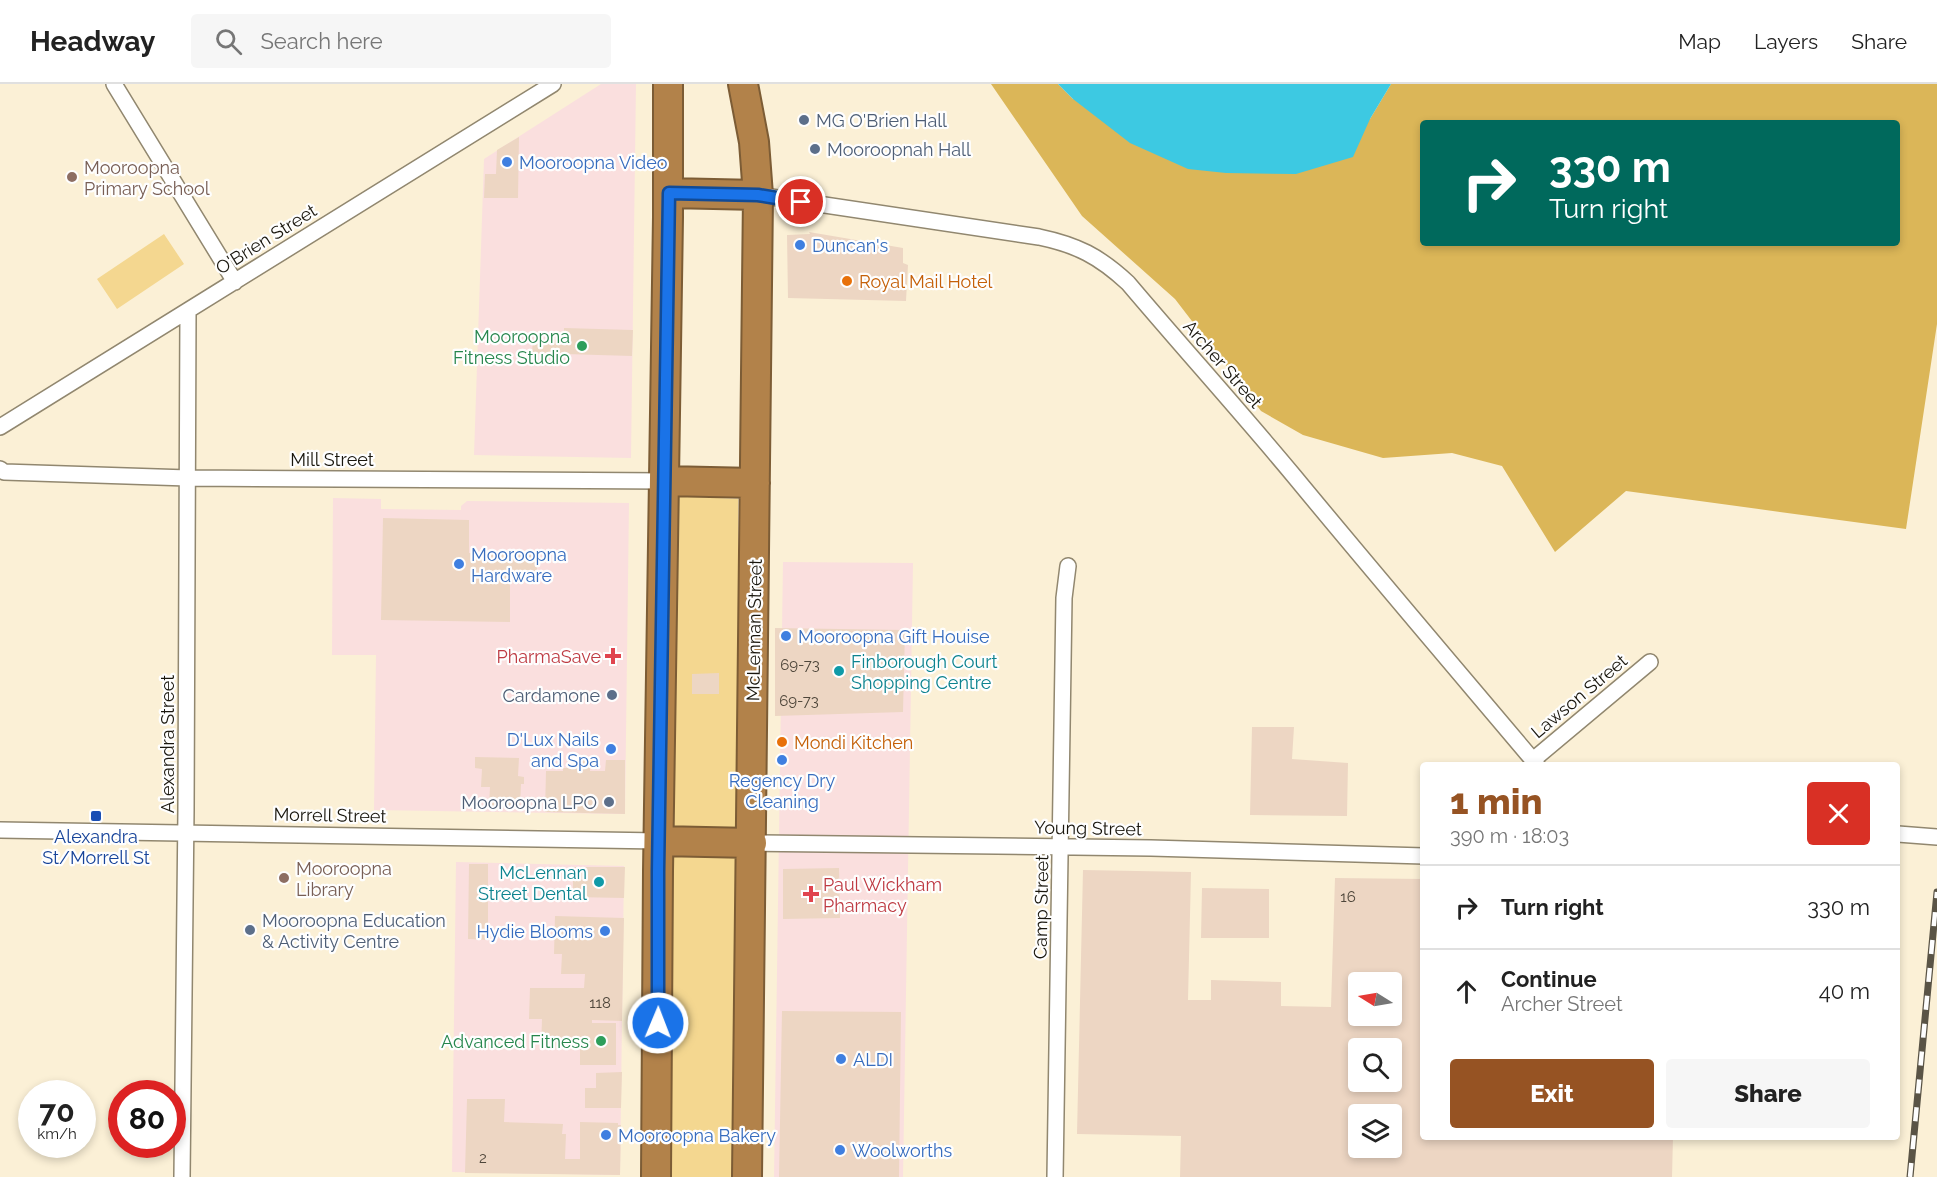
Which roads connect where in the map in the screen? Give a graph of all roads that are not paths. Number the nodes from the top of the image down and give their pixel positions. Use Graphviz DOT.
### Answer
graph roads {
  1 [pos="114,84"];
  2 [pos="553,84"];
  3 [pos="668,84"];
  4 [pos="743,84"];
  5 [pos="669,193"];
  6 [pos="758,195"];
  7 [pos="235,282"];
  8 [pos="188,311"];
  9 [pos="0,427"];
  10 [pos="0,470"];
  11 [pos="188,478"];
  12 [pos="665,481"];
  13 [pos="755,483"];
  14 [pos="1068,566"];
  15 [pos="1650,662"];
  16 [pos="1535,762"];
  17 [pos="0,830"];
  18 [pos="186,832"];
  19 [pos="1900,834"];
  20 [pos="1937,837"];
  21 [pos="659,841"];
  22 [pos="752,843"];
  23 [pos="1061,847"];
  24 [pos="1420,856"];
  25 [pos="182,1177"];
  26 [pos="656,1177"];
  27 [pos="747,1177"];
  28 [pos="1055,1177"];
  1 -- 7 [label="street"];
  2 -- 7 [label="street, O'Brien Street"];
  3 -- 5 [label="highway"];
  4 -- 6 [label="highway, McLennan Street"];
  5 -- 6 [label="highway"];
  5 -- 12 [label="highway"];
  6 -- 13 [label="highway, McLennan Street"];
  6 -- 16 [label="street, Archer Street"];
  7 -- 8 [label="street, O'Brien Street"];
  8 -- 9 [label="street, O'Brien Street"];
  8 -- 11 [label="street, Alexandra Street"];
  10 -- 11 [label="street, Mill Street"];
  11 -- 12 [label="street, Mill Street"];
  11 -- 18 [label="street, Alexandra Street"];
  12 -- 13 [label="highway"];
  12 -- 21 [label="highway"];
  13 -- 22 [label="highway, McLennan Street"];
  14 -- 23 [label="street, Camp Street"];
  15 -- 16 [label="street, Lawson Street"];
  17 -- 18 [label="street, Morrell Street"];
  18 -- 21 [label="street, Morrell Street"];
  18 -- 25 [label="street, Alexandra Street"];
  19 -- 20 [label="street"];
  21 -- 22 [label="highway"];
  21 -- 26 [label="highway"];
  22 -- 23 [label="street, Young Street"];
  22 -- 27 [label="highway, McLennan Street"];
  23 -- 24 [label="street, Young Street"];
  23 -- 28 [label="street, Camp Street"];
}
